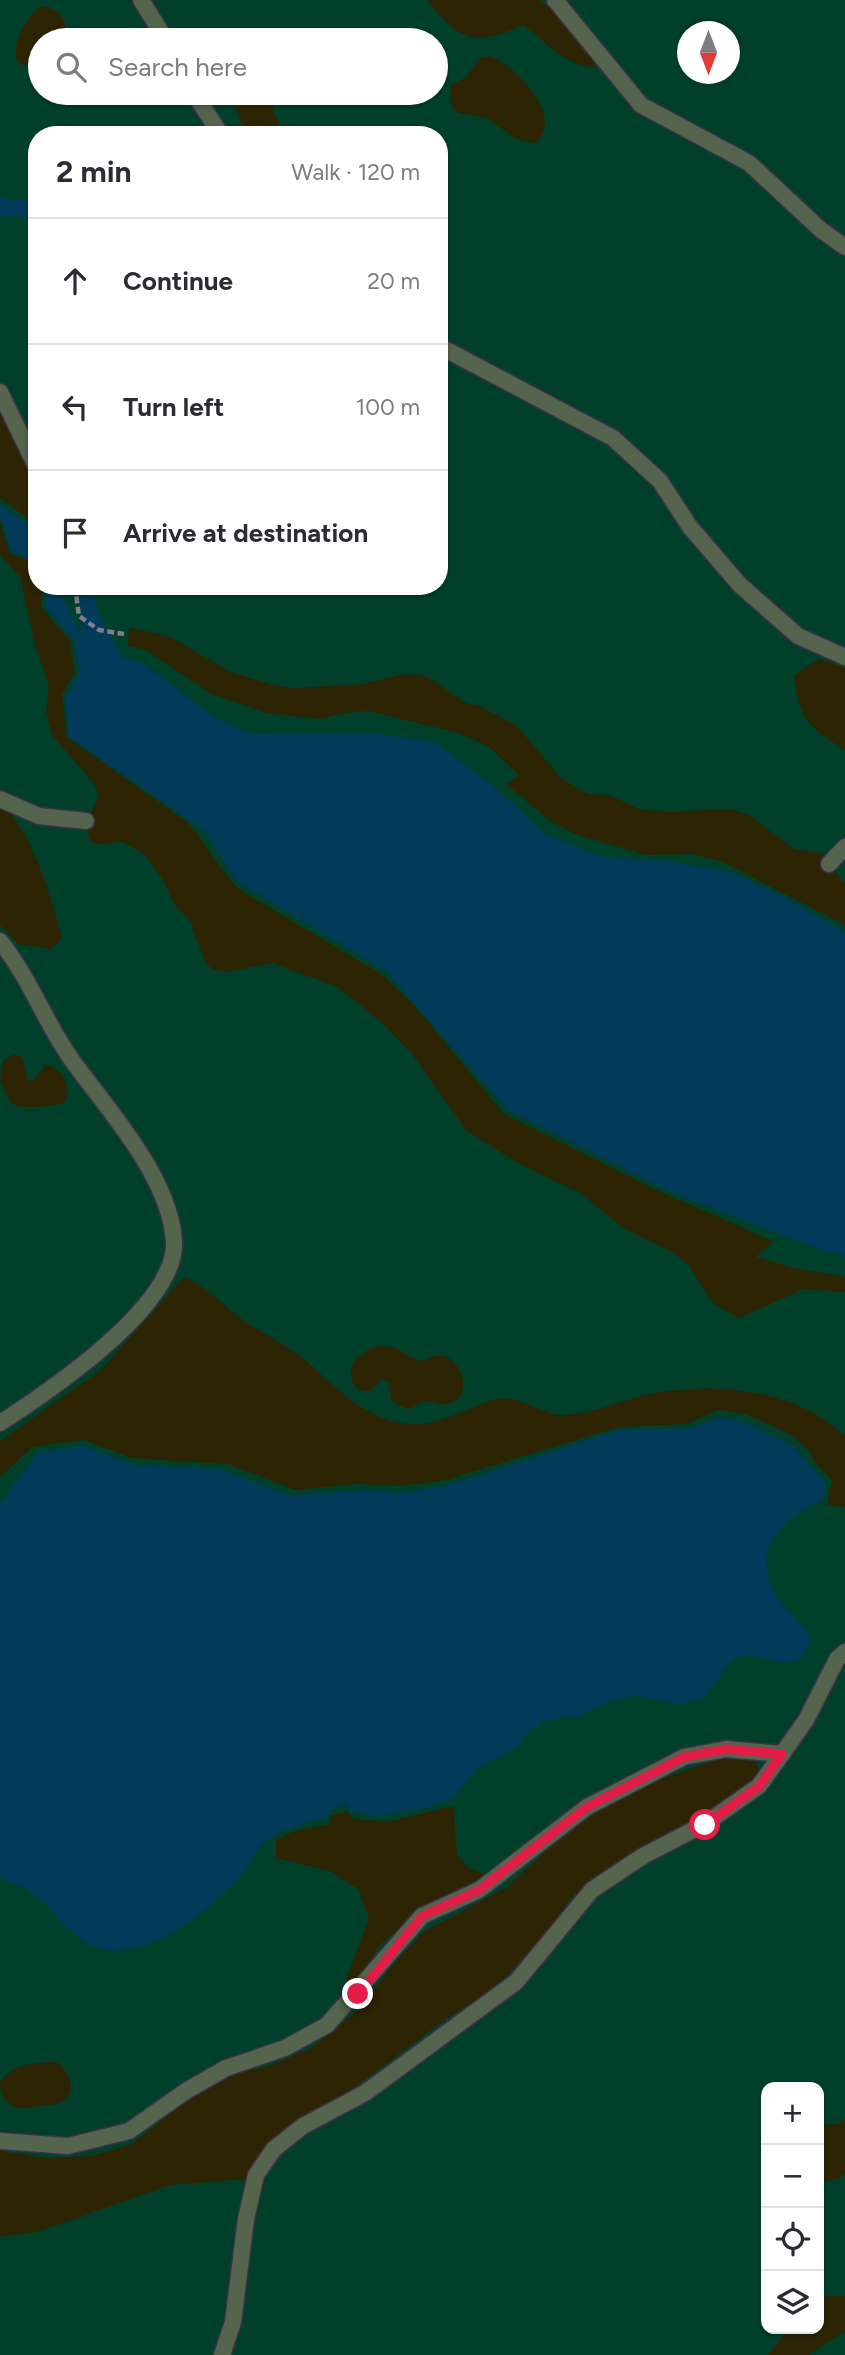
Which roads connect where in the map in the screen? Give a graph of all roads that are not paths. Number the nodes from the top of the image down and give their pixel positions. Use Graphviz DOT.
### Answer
graph roads {
  1 [pos="141,0"];
  2 [pos="555,0"];
  3 [pos="158,28"];
  4 [pos="202,105"];
  5 [pos="215,126"];
  6 [pos="845,247"];
  7 [pos="448,351"];
  8 [pos="0,393"];
  9 [pos="28,450"];
  10 [pos="845,657"];
  11 [pos="0,799"];
  12 [pos="86,821"];
  13 [pos="845,847"];
  14 [pos="830,864"];
  15 [pos="0,941"];
  16 [pos="0,1423"];
  17 [pos="845,1652"];
  18 [pos="782,1754"];
  19 [pos="0,2141"];
  20 [pos="222,2355"];
  1 -- 3 [label="lane"];
  2 -- 6 [label="lane"];
  4 -- 5 [label="lane"];
  7 -- 10 [label="lane"];
  8 -- 9 [label="lane"];
  11 -- 12 [label="lane"];
  13 -- 14 [label="lane"];
  15 -- 16 [label="lane"];
  17 -- 18 [label="lane"];
  18 -- 19 [label="lane"];
  18 -- 20 [label="lane"];
}
